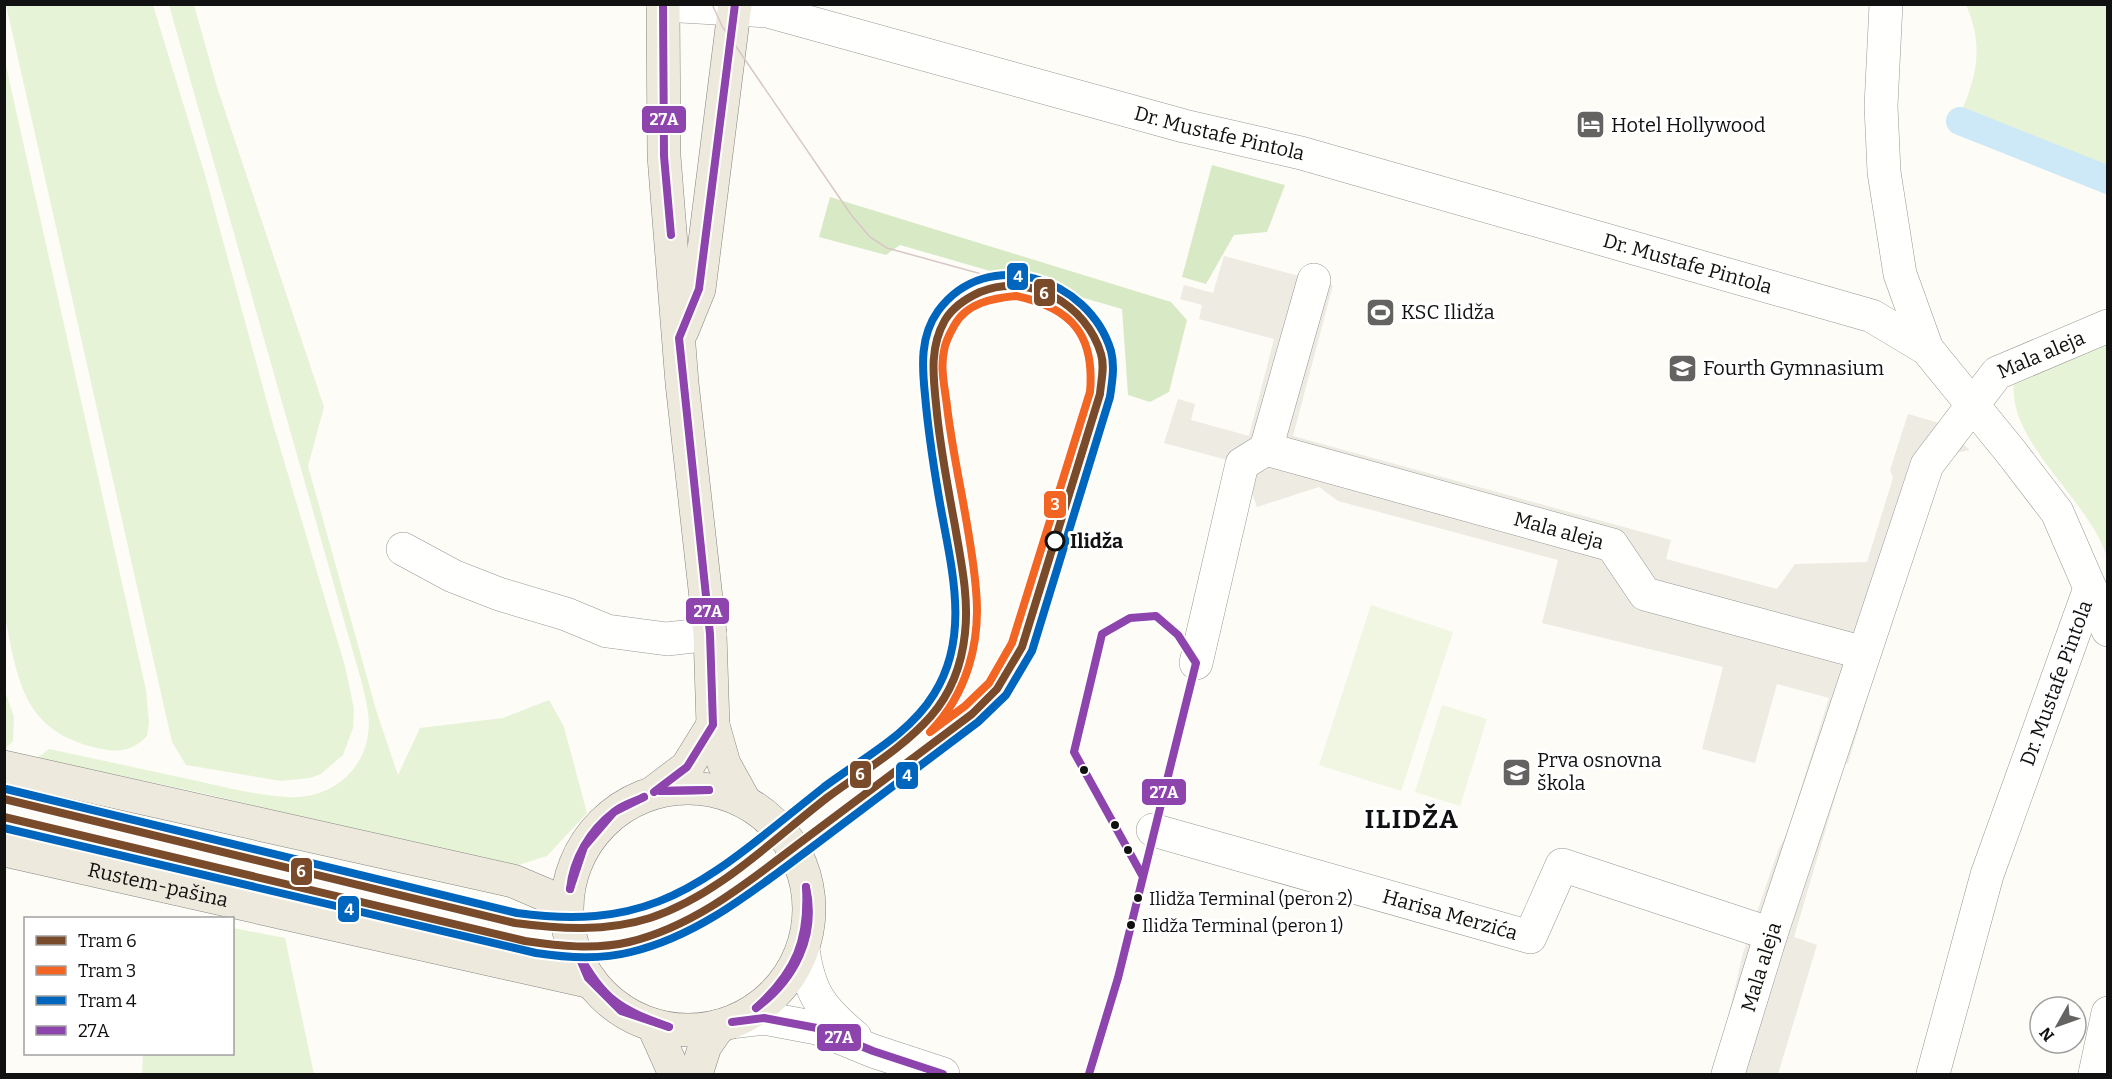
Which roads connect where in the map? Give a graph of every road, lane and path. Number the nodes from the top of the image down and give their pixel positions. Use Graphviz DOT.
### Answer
graph roads {
  1 [pos="1886,4"];
  2 [pos="663,5"];
  3 [pos="735,6"];
  4 [pos="1314,280"];
  5 [pos="2108,326"];
  6 [pos="679,338"];
  7 [pos="1927,350"];
  8 [pos="1973,405"];
  9 [pos="1266,448"];
  10 [pos="403,549"];
  11 [pos="2090,588"];
  12 [pos="2108,630"];
  13 [pos="710,634"];
  14 [pos="1864,653"];
  15 [pos="1196,663"];
  16 [pos="713,726"];
  17 [pos="4,767"];
  18 [pos="654,792"];
  19 [pos="745,802"];
  20 [pos="1153,830"];
  21 [pos="4,850"];
  22 [pos="581,851"];
  23 [pos="513,881"];
  24 [pos="567,912"];
  25 [pos="1771,934"];
  26 [pos="803,949"];
  27 [pos="591,982"];
  28 [pos="2108,1013"];
  29 [pos="726,1024"];
  30 [pos="653,1025"];
  31 [pos="873,1051"];
  32 [pos="675,1074"];
  33 [pos="696,1074"];
  34 [pos="943,1074"];
  35 [pos="1728,1074"];
  36 [pos="1933,1074"];
  37 [pos="2095,1074"];
  1 -- 7 [label="street"];
  2 -- 3 [label="street, Dr. Mustafe Pintola"];
  2 -- 6 [label="main road"];
  3 -- 6 [label="main road"];
  3 -- 7 [label="street, Dr. Mustafe Pintola"];
  4 -- 9 [label="street"];
  5 -- 8 [label="street, Mala aleja"];
  6 -- 13 [label="main road"];
  7 -- 8 [label="street, Dr. Mustafe Pintola"];
  8 -- 11 [label="street, Dr. Mustafe Pintola"];
  8 -- 14 [label="street, Mala aleja"];
  9 -- 14 [label="street, Mala aleja"];
  9 -- 15 [label="street"];
  10 -- 13 [label="street"];
  11 -- 12 [label="street"];
  11 -- 36 [label="street, Dr. Mustafe Pintola"];
  13 -- 16 [label="main road"];
  14 -- 25 [label="street, Mala aleja"];
  16 -- 18 [label="main road"];
  16 -- 19 [label="main road"];
  17 -- 23 [label="main road"];
  18 -- 19 [label="main road"];
  18 -- 22 [label="main road"];
  19 -- 26 [label="main road"];
  20 -- 25 [label="street, Harisa Merzića"];
  21 -- 27 [label="main road, Rustem-pašina"];
  22 -- 23 [label="main road"];
  22 -- 24 [label="main road"];
  23 -- 24 [label="main road"];
  24 -- 27 [label="main road"];
  25 -- 35 [label="street, Mala aleja"];
  26 -- 29 [label="main road"];
  26 -- 31 [label="street"];
  27 -- 30 [label="main road"];
  28 -- 37 [label="street"];
  29 -- 30 [label="main road"];
  29 -- 31 [label="street"];
  29 -- 33 [label="main road"];
  30 -- 32 [label="main road"];
  31 -- 34 [label="street"];
}
